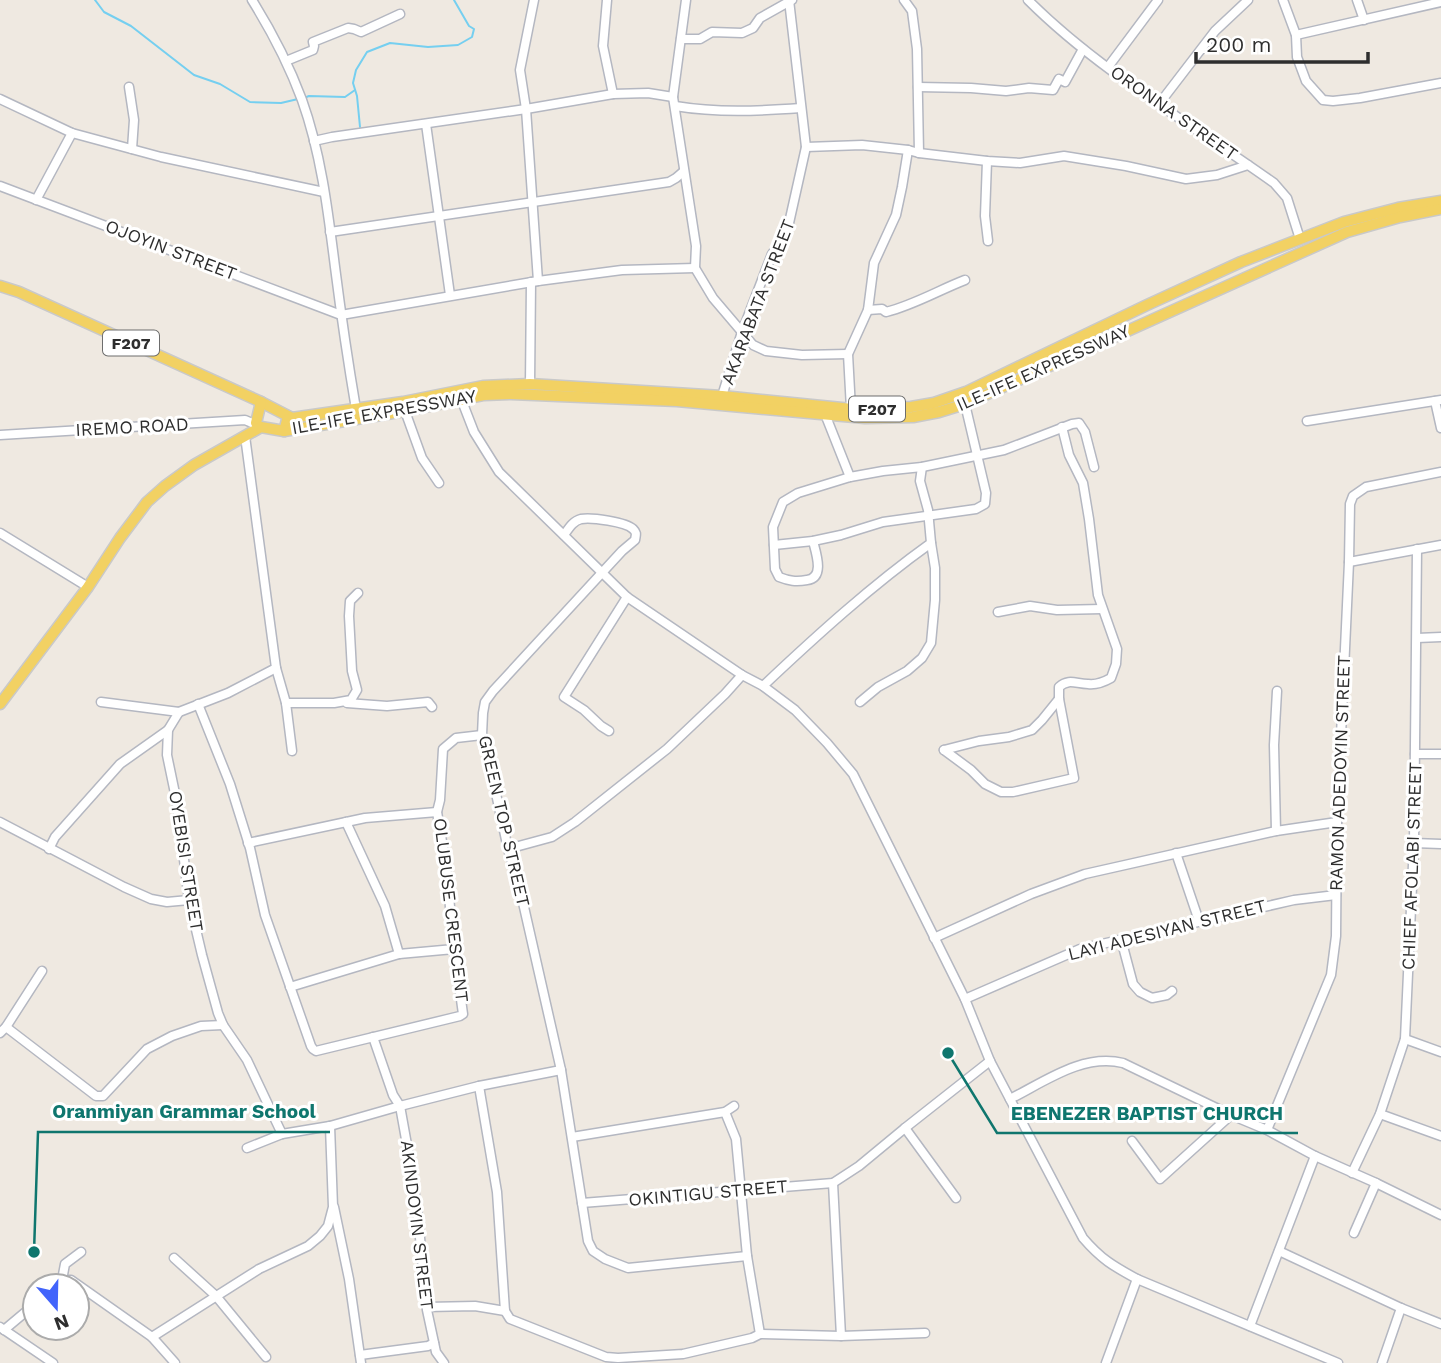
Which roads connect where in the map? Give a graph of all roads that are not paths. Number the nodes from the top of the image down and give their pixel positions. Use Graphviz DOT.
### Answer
graph roads {
  1 [pos="252,0"];
  2 [pos="534,0"];
  3 [pos="607,0"];
  4 [pos="686,0"];
  5 [pos="790,0"];
  6 [pos="904,0"];
  7 [pos="1028,0"];
  8 [pos="1157,0"];
  9 [pos="1248,0"];
  10 [pos="1283,0"];
  11 [pos="1357,0"];
  12 [pos="1441,2"];
  13 [pos="400,14"];
  14 [pos="1364,20"];
  15 [pos="1296,35"];
  16 [pos="681,39"];
  17 [pos="1083,49"];
  18 [pos="286,61"];
  19 [pos="1108,66"];
  20 [pos="1441,83"];
  21 [pos="129,87"];
  22 [pos="918,87"];
  23 [pos="613,94"];
  24 [pos="0,99"];
  25 [pos="674,102"];
  26 [pos="1159,104"];
  27 [pos="801,108"];
  28 [pos="526,109"];
  29 [pos="426,124"];
  30 [pos="72,133"];
  31 [pos="314,141"];
  32 [pos="806,147"];
  33 [pos="132,149"];
  34 [pos="908,150"];
  35 [pos="919,153"];
  36 [pos="987,161"];
  37 [pos="1248,164"];
  38 [pos="683,172"];
  39 [pos="0,186"];
  40 [pos="324,192"];
  41 [pos="36,200"];
  42 [pos="1441,201"];
  43 [pos="532,202"];
  44 [pos="1441,209"];
  45 [pos="439,216"];
  46 [pos="330,232"];
  47 [pos="1300,239"];
  48 [pos="988,241"];
  49 [pos="695,268"];
  50 [pos="965,279"];
  51 [pos="534,281"];
  52 [pos="0,286"];
  53 [pos="450,295"];
  54 [pos="868,310"];
  55 [pos="341,315"];
  56 [pos="742,332"];
  57 [pos="848,354"];
  58 [pos="530,384"];
  59 [pos="460,395"];
  60 [pos="722,396"];
  61 [pos="1438,401"];
  62 [pos="261,402"];
  63 [pos="965,404"];
  64 [pos="356,409"];
  65 [pos="851,409"];
  66 [pos="405,411"];
  67 [pos="825,414"];
  68 [pos="292,418"];
  69 [pos="1307,421"];
  70 [pos="259,425"];
  71 [pos="1062,427"];
  72 [pos="1441,428"];
  73 [pos="284,431"];
  74 [pos="0,435"];
  75 [pos="245,436"];
  76 [pos="977,456"];
  77 [pos="922,467"];
  78 [pos="1094,467"];
  79 [pos="1441,472"];
  80 [pos="850,477"];
  81 [pos="439,483"];
  82 [pos="929,516"];
  83 [pos="0,533"];
  84 [pos="564,535"];
  85 [pos="813,541"];
  86 [pos="930,543"];
  87 [pos="774,545"];
  88 [pos="1441,545"];
  89 [pos="1418,549"];
  90 [pos="1349,562"];
  91 [pos="603,573"];
  92 [pos="88,587"];
  93 [pos="358,593"];
  94 [pos="627,597"];
  95 [pos="1102,609"];
  96 [pos="998,612"];
  97 [pos="1441,637"];
  98 [pos="1417,638"];
  99 [pos="276,668"];
  100 [pos="742,675"];
  101 [pos="354,681"];
  102 [pos="763,686"];
  103 [pos="1277,691"];
  104 [pos="1059,699"];
  105 [pos="102,702"];
  106 [pos="860,702"];
  107 [pos="286,703"];
  108 [pos="334,703"];
  109 [pos="198,704"];
  110 [pos="0,705"];
  111 [pos="367,706"];
  112 [pos="432,707"];
  113 [pos="179,712"];
  114 [pos="167,730"];
  115 [pos="609,731"];
  116 [pos="482,735"];
  117 [pos="292,751"];
  118 [pos="1415,754"];
  119 [pos="1441,754"];
  120 [pos="437,812"];
  121 [pos="0,822"];
  122 [pos="346,822"];
  123 [pos="1337,822"];
  124 [pos="1276,831"];
  125 [pos="248,843"];
  126 [pos="1414,843"];
  127 [pos="1441,844"];
  128 [pos="49,849"];
  129 [pos="508,849"];
  130 [pos="1176,853"];
  131 [pos="1336,895"];
  132 [pos="189,900"];
  133 [pos="1199,921"];
  134 [pos="934,939"];
  135 [pos="1121,939"];
  136 [pos="454,949"];
  137 [pos="399,954"];
  138 [pos="41,971"];
  139 [pos="290,987"];
  140 [pos="1172,991"];
  141 [pos="965,999"];
  142 [pos="223,1025"];
  143 [pos="3,1030"];
  144 [pos="373,1037"];
  145 [pos="1405,1039"];
  146 [pos="1441,1052"];
  147 [pos="990,1061"];
  148 [pos="561,1070"];
  149 [pos="479,1086"];
  150 [pos="1010,1099"];
  151 [pos="400,1105"];
  152 [pos="734,1106"];
  153 [pos="725,1112"];
  154 [pos="1380,1114"];
  155 [pos="1231,1115"];
  156 [pos="330,1126"];
  157 [pos="905,1128"];
  158 [pos="1267,1130"];
  159 [pos="282,1134"];
  160 [pos="1441,1136"];
  161 [pos="572,1137"];
  162 [pos="1132,1141"];
  163 [pos="247,1148"];
  164 [pos="1315,1156"];
  165 [pos="1352,1173"];
  166 [pos="833,1183"];
  167 [pos="1376,1183"];
  168 [pos="740,1190"];
  169 [pos="956,1198"];
  170 [pos="582,1203"];
  171 [pos="333,1207"];
  172 [pos="1441,1215"];
  173 [pos="1354,1233"];
  174 [pos="1279,1251"];
  175 [pos="81,1252"];
  176 [pos="747,1256"];
  177 [pos="174,1258"];
  178 [pos="62,1272"];
  179 [pos="1137,1279"];
  180 [pos="91,1294"];
  181 [pos="216,1296"];
  182 [pos="428,1307"];
  183 [pos="1401,1308"];
  184 [pos="505,1311"];
  185 [pos="21,1315"];
  186 [pos="1441,1324"];
  187 [pos="1250,1326"];
  188 [pos="2,1329"];
  189 [pos="925,1333"];
  190 [pos="760,1334"];
  191 [pos="152,1336"];
  192 [pos="841,1336"];
  193 [pos="434,1343"];
  194 [pos="266,1357"];
  195 [pos="360,1359"];
  196 [pos="684,1359"];
  197 [pos="1335,1362"];
  198 [pos="53,1363"];
  199 [pos="175,1363"];
  200 [pos="444,1363"];
  201 [pos="1106,1363"];
  202 [pos="1382,1363"];
  1 -- 18 [label="street"];
  2 -- 28 [label="street"];
  3 -- 23 [label="street"];
  4 -- 16 [label="street"];
  5 -- 16 [label="street"];
  5 -- 27 [label="street, AKARABATA STREET"];
  6 -- 22 [label="street"];
  7 -- 17 [label="street, ORONNA STREET"];
  8 -- 19 [label="street"];
  9 -- 26 [label="street"];
  10 -- 15 [label="street"];
  11 -- 14 [label="street"];
  12 -- 14 [label="street"];
  13 -- 18 [label="street"];
  14 -- 15 [label="street"];
  15 -- 20 [label="street"];
  16 -- 25 [label="street"];
  17 -- 19 [label="street, ORONNA STREET"];
  17 -- 22 [label="street"];
  18 -- 31 [label="street"];
  19 -- 26 [label="street, ORONNA STREET"];
  21 -- 33 [label="street"];
  22 -- 35 [label="street"];
  23 -- 25 [label="street"];
  23 -- 28 [label="street"];
  24 -- 30 [label="street"];
  25 -- 27 [label="street"];
  25 -- 38 [label="street"];
  26 -- 37 [label="street, ORONNA STREET"];
  27 -- 32 [label="street, AKARABATA STREET"];
  28 -- 29 [label="street"];
  28 -- 43 [label="street"];
  29 -- 31 [label="street"];
  29 -- 45 [label="street"];
  30 -- 33 [label="street"];
  30 -- 41 [label="street"];
  31 -- 40 [label="street"];
  32 -- 34 [label="street"];
  32 -- 56 [label="street, AKARABATA STREET"];
  33 -- 40 [label="street"];
  34 -- 35 [label="street"];
  34 -- 54 [label="street"];
  35 -- 36 [label="street"];
  36 -- 37 [label="street"];
  36 -- 48 [label="street"];
  37 -- 47 [label="street, ORONNA STREET"];
  38 -- 43 [label="street"];
  38 -- 49 [label="street"];
  39 -- 41 [label="street, OJOYIN STREET"];
  40 -- 46 [label="street"];
  41 -- 55 [label="street, OJOYIN STREET"];
  42 -- 47 [label="main road, ILE-IFE EXPRESSWAY / F207"];
  43 -- 45 [label="street"];
  43 -- 51 [label="street"];
  44 -- 63 [label="main road, ILE-IFE EXPRESSWAY / F207"];
  45 -- 46 [label="street"];
  45 -- 53 [label="street"];
  46 -- 55 [label="street"];
  47 -- 65 [label="main road, ILE-IFE EXPRESSWAY / F207"];
  49 -- 51 [label="street"];
  49 -- 56 [label="street"];
  50 -- 54 [label="street"];
  51 -- 53 [label="street"];
  51 -- 58 [label="street"];
  52 -- 62 [label="main road, F207"];
  53 -- 55 [label="street"];
  54 -- 57 [label="street"];
  55 -- 64 [label="street"];
  56 -- 57 [label="street"];
  56 -- 60 [label="street, AKARABATA STREET"];
  57 -- 65 [label="street"];
  58 -- 59 [label="main road, ILE-IFE EXPRESSWAY / F207"];
  58 -- 60 [label="main road, ILE-IFE EXPRESSWAY / F207"];
  59 -- 64 [label="main road, ILE-IFE EXPRESSWAY / F207"];
  59 -- 66 [label="main road, ILE-IFE EXPRESSWAY / F207"];
  59 -- 67 [label="main road, ILE-IFE EXPRESSWAY / F207"];
  59 -- 84 [label="street"];
  60 -- 65 [label="main road, ILE-IFE EXPRESSWAY / F207"];
  61 -- 69 [label="street"];
  61 -- 72 [label="street"];
  62 -- 68 [label="main road, F207"];
  62 -- 70 [label="main road"];
  63 -- 67 [label="main road, ILE-IFE EXPRESSWAY / F207"];
  63 -- 76 [label="street"];
  64 -- 68 [label="main road, ILE-IFE EXPRESSWAY / F207"];
  66 -- 73 [label="main road, ILE-IFE EXPRESSWAY / F207"];
  66 -- 81 [label="street"];
  67 -- 80 [label="street"];
  68 -- 73 [label="main road, ILE-IFE EXPRESSWAY"];
  70 -- 73 [label="main road"];
  70 -- 74 [label="street, IREMO ROAD"];
  70 -- 75 [label="main road"];
  71 -- 76 [label="street"];
  71 -- 78 [label="street"];
  71 -- 95 [label="street"];
  75 -- 92 [label="main road"];
  75 -- 99 [label="street"];
  76 -- 77 [label="street"];
  76 -- 82 [label="street"];
  77 -- 80 [label="street"];
  77 -- 82 [label="street"];
  79 -- 90 [label="street, RAMON ADEDOYIN STREET"];
  80 -- 87 [label="street"];
  82 -- 85 [label="street"];
  82 -- 86 [label="street"];
  83 -- 92 [label="street"];
  84 -- 91 [label="street"];
  84 -- 91 [label="street, GREEN TOP STREET"];
  85 -- 87 [label="street"];
  85 -- 87 [label="street"];
  86 -- 102 [label="street"];
  86 -- 106 [label="street"];
  88 -- 89 [label="street"];
  89 -- 90 [label="street"];
  89 -- 98 [label="street, CHIEF AFOLABI STREET"];
  90 -- 123 [label="street, RAMON ADEDOYIN STREET"];
  91 -- 94 [label="street"];
  91 -- 116 [label="street, GREEN TOP STREET"];
  92 -- 110 [label="main road"];
  93 -- 101 [label="street"];
  94 -- 100 [label="street"];
  94 -- 115 [label="street"];
  95 -- 96 [label="street"];
  95 -- 104 [label="street"];
  97 -- 98 [label="street"];
  98 -- 118 [label="street, CHIEF AFOLABI STREET"];
  99 -- 107 [label="street"];
  99 -- 109 [label="street"];
  100 -- 102 [label="street"];
  100 -- 129 [label="street"];
  101 -- 108 [label="street"];
  101 -- 111 [label="street"];
  102 -- 134 [label="street"];
  103 -- 124 [label="street"];
  104 -- 104 [label="street"];
  105 -- 113 [label="street"];
  107 -- 108 [label="street"];
  107 -- 117 [label="street"];
  108 -- 111 [label="street"];
  109 -- 113 [label="street"];
  109 -- 125 [label="street, OLUBUSE CRESCENT"];
  111 -- 112 [label="street"];
  113 -- 114 [label="street"];
  114 -- 128 [label="street"];
  114 -- 132 [label="street, OYEBISI STREET"];
  116 -- 120 [label="street, OLUBUSE CRESCENT"];
  116 -- 129 [label="street, GREEN TOP STREET"];
  118 -- 119 [label="street"];
  118 -- 126 [label="street, CHIEF AFOLABI STREET"];
  120 -- 122 [label="street"];
  120 -- 136 [label="street, OLUBUSE CRESCENT"];
  121 -- 128 [label="street"];
  122 -- 125 [label="street"];
  122 -- 137 [label="street"];
  123 -- 124 [label="street"];
  123 -- 131 [label="street, RAMON ADEDOYIN STREET"];
  124 -- 130 [label="street"];
  125 -- 139 [label="street, OLUBUSE CRESCENT"];
  126 -- 127 [label="street"];
  126 -- 145 [label="street, CHIEF AFOLABI STREET"];
  128 -- 132 [label="street"];
  129 -- 148 [label="street, GREEN TOP STREET"];
  130 -- 133 [label="street"];
  130 -- 134 [label="street"];
  131 -- 133 [label="street, LAYI ADESIYAN STREET"];
  131 -- 158 [label="street, RAMON ADEDOYIN STREET"];
  132 -- 142 [label="street, OYEBISI STREET"];
  133 -- 135 [label="street, LAYI ADESIYAN STREET"];
  134 -- 141 [label="street"];
  135 -- 140 [label="street"];
  135 -- 141 [label="street, LAYI ADESIYAN STREET"];
  136 -- 137 [label="street"];
  136 -- 144 [label="street, OLUBUSE CRESCENT"];
  137 -- 139 [label="street"];
  138 -- 143 [label="street"];
  139 -- 144 [label="street, OLUBUSE CRESCENT"];
  141 -- 147 [label="street"];
  142 -- 143 [label="street"];
  142 -- 159 [label="street, OYEBISI STREET"];
  144 -- 151 [label="street, AKINDOYIN STREET"];
  145 -- 146 [label="street"];
  145 -- 154 [label="street, CHIEF AFOLABI STREET"];
  147 -- 150 [label="street"];
  147 -- 157 [label="street"];
  148 -- 149 [label="street"];
  148 -- 161 [label="street, GREEN TOP STREET"];
  149 -- 151 [label="street"];
  149 -- 184 [label="street"];
  150 -- 155 [label="street"];
  150 -- 179 [label="street"];
  151 -- 156 [label="street"];
  151 -- 182 [label="street, AKINDOYIN STREET"];
  152 -- 153 [label="street"];
  153 -- 161 [label="street"];
  153 -- 168 [label="street"];
  154 -- 160 [label="street"];
  154 -- 165 [label="street, CHIEF AFOLABI STREET"];
  155 -- 158 [label="street"];
  155 -- 162 [label="street"];
  156 -- 159 [label="street"];
  156 -- 171 [label="street"];
  157 -- 166 [label="street"];
  157 -- 169 [label="street"];
  158 -- 164 [label="street"];
  159 -- 163 [label="street"];
  161 -- 170 [label="street, GREEN TOP STREET"];
  164 -- 165 [label="street"];
  164 -- 174 [label="street"];
  165 -- 167 [label="street"];
  166 -- 168 [label="street, OKINTIGU STREET"];
  166 -- 192 [label="street"];
  167 -- 172 [label="street"];
  167 -- 173 [label="street"];
  168 -- 170 [label="street, OKINTIGU STREET"];
  168 -- 176 [label="street"];
  170 -- 176 [label="street, GREEN TOP STREET"];
  171 -- 181 [label="street"];
  171 -- 195 [label="street"];
  174 -- 183 [label="street"];
  174 -- 187 [label="street"];
  175 -- 178 [label="street"];
  176 -- 190 [label="street"];
  177 -- 181 [label="street"];
  179 -- 187 [label="street"];
  179 -- 201 [label="street"];
  180 -- 191 [label="street"];
  181 -- 191 [label="street"];
  181 -- 194 [label="street"];
  182 -- 184 [label="street"];
  182 -- 193 [label="street, AKINDOYIN STREET"];
  183 -- 186 [label="street"];
  183 -- 202 [label="street"];
  184 -- 196 [label="street"];
  185 -- 188 [label="street"];
  187 -- 197 [label="street"];
  188 -- 198 [label="street"];
  189 -- 192 [label="street"];
  190 -- 192 [label="street"];
  190 -- 196 [label="street"];
  191 -- 199 [label="street"];
  193 -- 195 [label="street"];
  193 -- 200 [label="street, AKINDOYIN STREET"];
}
